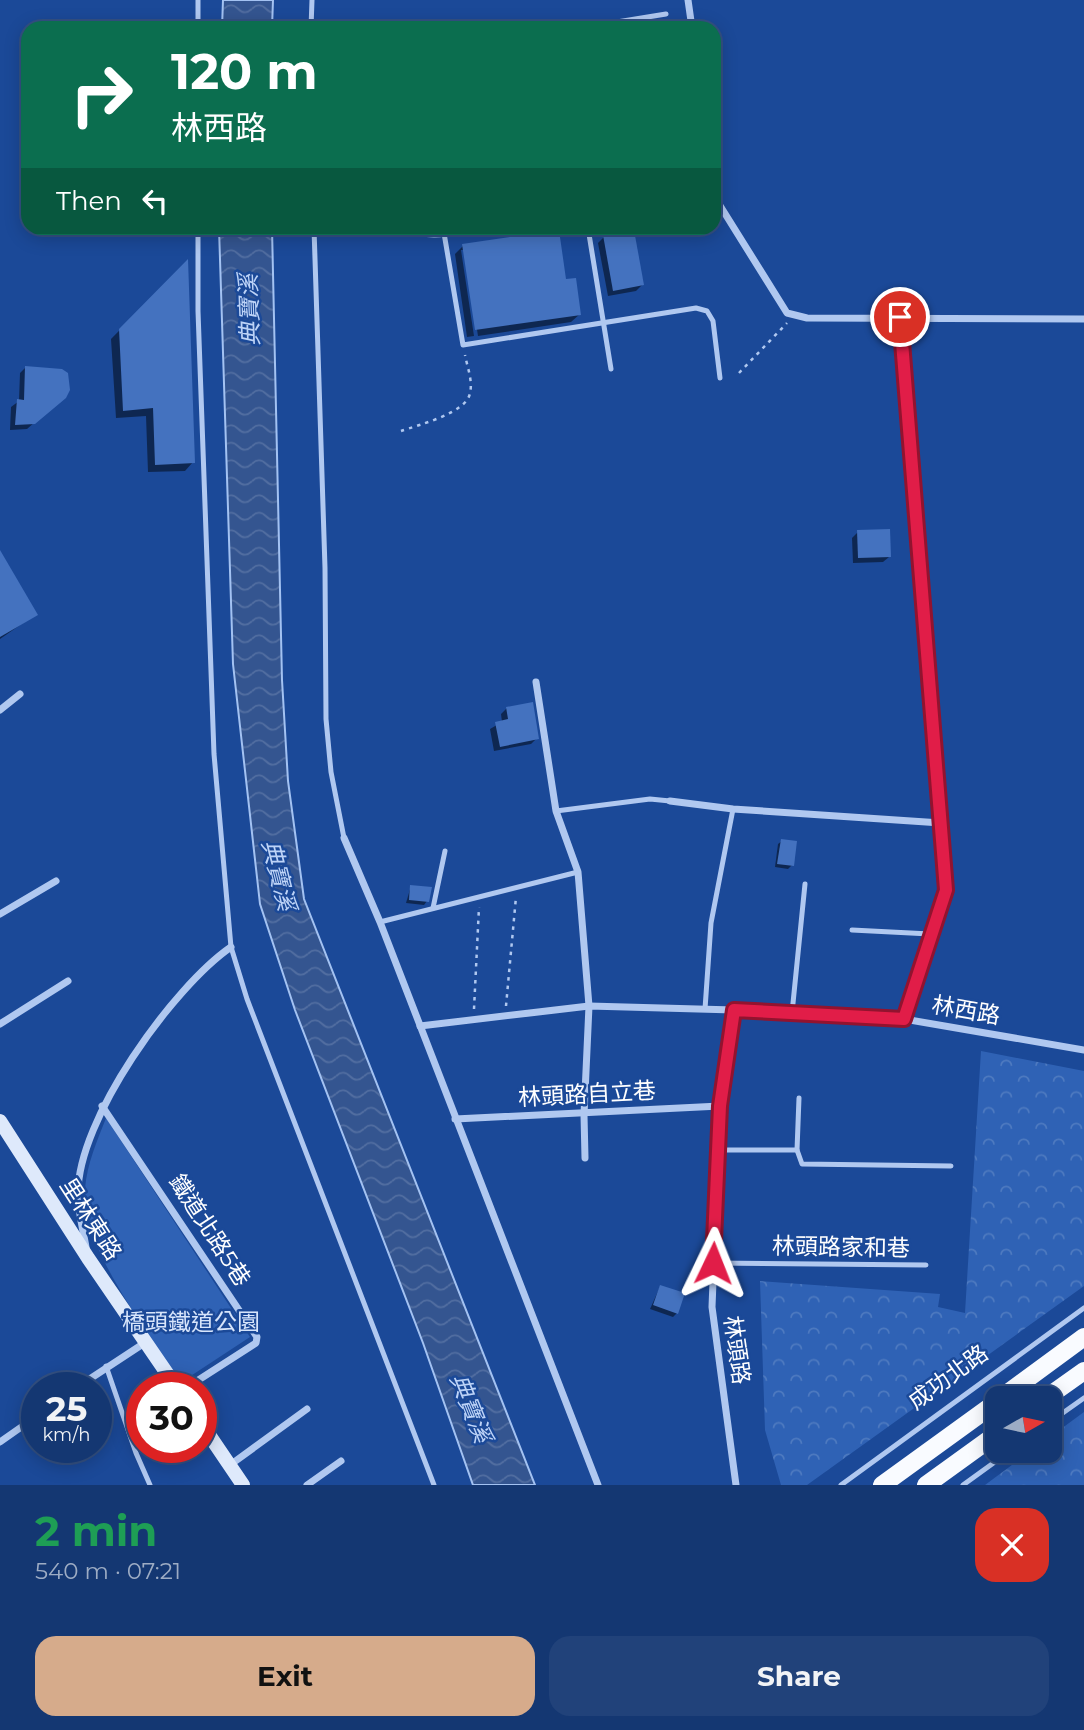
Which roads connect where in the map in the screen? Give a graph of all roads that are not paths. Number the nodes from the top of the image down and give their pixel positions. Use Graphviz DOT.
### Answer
graph roads {
  1 [pos="198,0"];
  2 [pos="312,0"];
  3 [pos="688,0"];
  4 [pos="666,14"];
  5 [pos="198,21"];
  6 [pos="311,21"];
  7 [pos="623,21"];
  8 [pos="691,21"];
  9 [pos="721,207"];
  10 [pos="198,235"];
  11 [pos="314,235"];
  12 [pos="444,235"];
  13 [pos="589,235"];
  14 [pos="900,317"];
  15 [pos="1084,319"];
  16 [pos="603,321"];
  17 [pos="611,369"];
  18 [pos="720,378"];
  19 [pos="536,682"];
  20 [pos="20,694"];
  21 [pos="0,710"];
  22 [pos="670,801"];
  23 [pos="733,809"];
  24 [pos="556,811"];
  25 [pos="941,823"];
  26 [pos="344,838"];
  27 [pos="445,851"];
  28 [pos="578,872"];
  29 [pos="56,881"];
  30 [pos="805,884"];
  31 [pos="433,908"];
  32 [pos="0,914"];
  33 [pos="380,922"];
  34 [pos="852,930"];
  35 [pos="930,934"];
  36 [pos="231,947"];
  37 [pos="68,981"];
  38 [pos="589,1006"];
  39 [pos="705,1009"];
  40 [pos="734,1010"];
  41 [pos="792,1013"];
  42 [pos="904,1019"];
  43 [pos="0,1024"];
  44 [pos="419,1026"];
  45 [pos="1084,1050"];
  46 [pos="799,1098"];
  47 [pos="103,1106"];
  48 [pos="720,1106"];
  49 [pos="584,1115"];
  50 [pos="455,1119"];
  51 [pos="0,1121"];
  52 [pos="717,1150"];
  53 [pos="797,1150"];
  54 [pos="585,1158"];
  55 [pos="951,1166"];
  56 [pos="88,1258"];
  57 [pos="713,1263"];
  58 [pos="926,1265"];
  59 [pos="1084,1308"];
  60 [pos="1084,1337"];
  61 [pos="146,1342"];
  62 [pos="106,1366"];
  63 [pos="1084,1371"];
  64 [pos="98,1372"];
  65 [pos="166,1372"];
  66 [pos="211,1372"];
  67 [pos="1017,1386"];
  68 [pos="1062,1387"];
  69 [pos="1084,1398"];
  70 [pos="307,1409"];
  71 [pos="985,1409"];
  72 [pos="1062,1414"];
  73 [pos="21,1427"];
  74 [pos="0,1442"];
  75 [pos="985,1442"];
  76 [pos="217,1447"];
  77 [pos="341,1461"];
  78 [pos="993,1463"];
  79 [pos="229,1465"];
  80 [pos="150,1485"];
  81 [pos="243,1485"];
  82 [pos="307,1485"];
  83 [pos="434,1485"];
  84 [pos="598,1485"];
  85 [pos="736,1485"];
  86 [pos="841,1485"];
  87 [pos="882,1485"];
  88 [pos="926,1485"];
  89 [pos="963,1485"];
  1 -- 5 [label="lane"];
  2 -- 6 [label="lane"];
  3 -- 8 [label="street"];
  4 -- 7 [label="lane"];
  9 -- 14 [label="street"];
  10 -- 36 [label="lane"];
  11 -- 26 [label="lane"];
  12 -- 16 [label="lane"];
  13 -- 16 [label="lane"];
  14 -- 15 [label="street"];
  14 -- 25 [label="street"];
  16 -- 17 [label="lane"];
  16 -- 18 [label="lane"];
  19 -- 24 [label="street"];
  20 -- 21 [label="street"];
  22 -- 23 [label="street"];
  22 -- 24 [label="lane"];
  23 -- 25 [label="street"];
  23 -- 39 [label="lane"];
  24 -- 28 [label="street"];
  25 -- 35 [label="street"];
  26 -- 33 [label="street"];
  27 -- 31 [label="lane"];
  28 -- 31 [label="lane"];
  28 -- 38 [label="street"];
  29 -- 32 [label="street"];
  30 -- 41 [label="lane"];
  31 -- 33 [label="lane"];
  33 -- 44 [label="street"];
  34 -- 35 [label="lane"];
  35 -- 42 [label="street"];
  36 -- 47 [label="street"];
  36 -- 83 [label="lane"];
  37 -- 43 [label="street"];
  38 -- 39 [label="street, 林西路"];
  38 -- 44 [label="street, 林西路"];
  38 -- 49 [label="street"];
  39 -- 40 [label="street, 林西路"];
  40 -- 41 [label="street, 林西路"];
  40 -- 48 [label="street, 林頭路"];
  41 -- 42 [label="street, 林西路"];
  42 -- 45 [label="street, 林西路"];
  44 -- 50 [label="street"];
  46 -- 53 [label="lane"];
  47 -- 56 [label="street"];
  47 -- 66 [label="street, 鐵道北路5巷"];
  48 -- 49 [label="street, 林頭路自立巷"];
  48 -- 52 [label="street, 林頭路"];
  49 -- 50 [label="street, 林頭路自立巷"];
  49 -- 54 [label="street"];
  50 -- 84 [label="street"];
  51 -- 56 [label="street, 里林東路"];
  52 -- 53 [label="lane"];
  52 -- 57 [label="street, 林頭路"];
  53 -- 55 [label="lane"];
  56 -- 61 [label="street, 里林東路"];
  57 -- 58 [label="lane, 林頭路家和巷"];
  57 -- 85 [label="street, 林頭路"];
  59 -- 86 [label="lane, 成功北路"];
  60 -- 67 [label="main road"];
  61 -- 62 [label="street"];
  61 -- 65 [label="street, 里林東路"];
  62 -- 64 [label="street"];
  62 -- 80 [label="lane"];
  63 -- 68 [label="main road"];
  69 -- 72 [label="lane"];
  70 -- 79 [label="street"];
  71 -- 87 [label="main road"];
  73 -- 74 [label="street"];
  75 -- 88 [label="main road"];
  76 -- 79 [label="street"];
  77 -- 82 [label="street"];
  78 -- 89 [label="lane"];
  79 -- 81 [label="street"];
}
